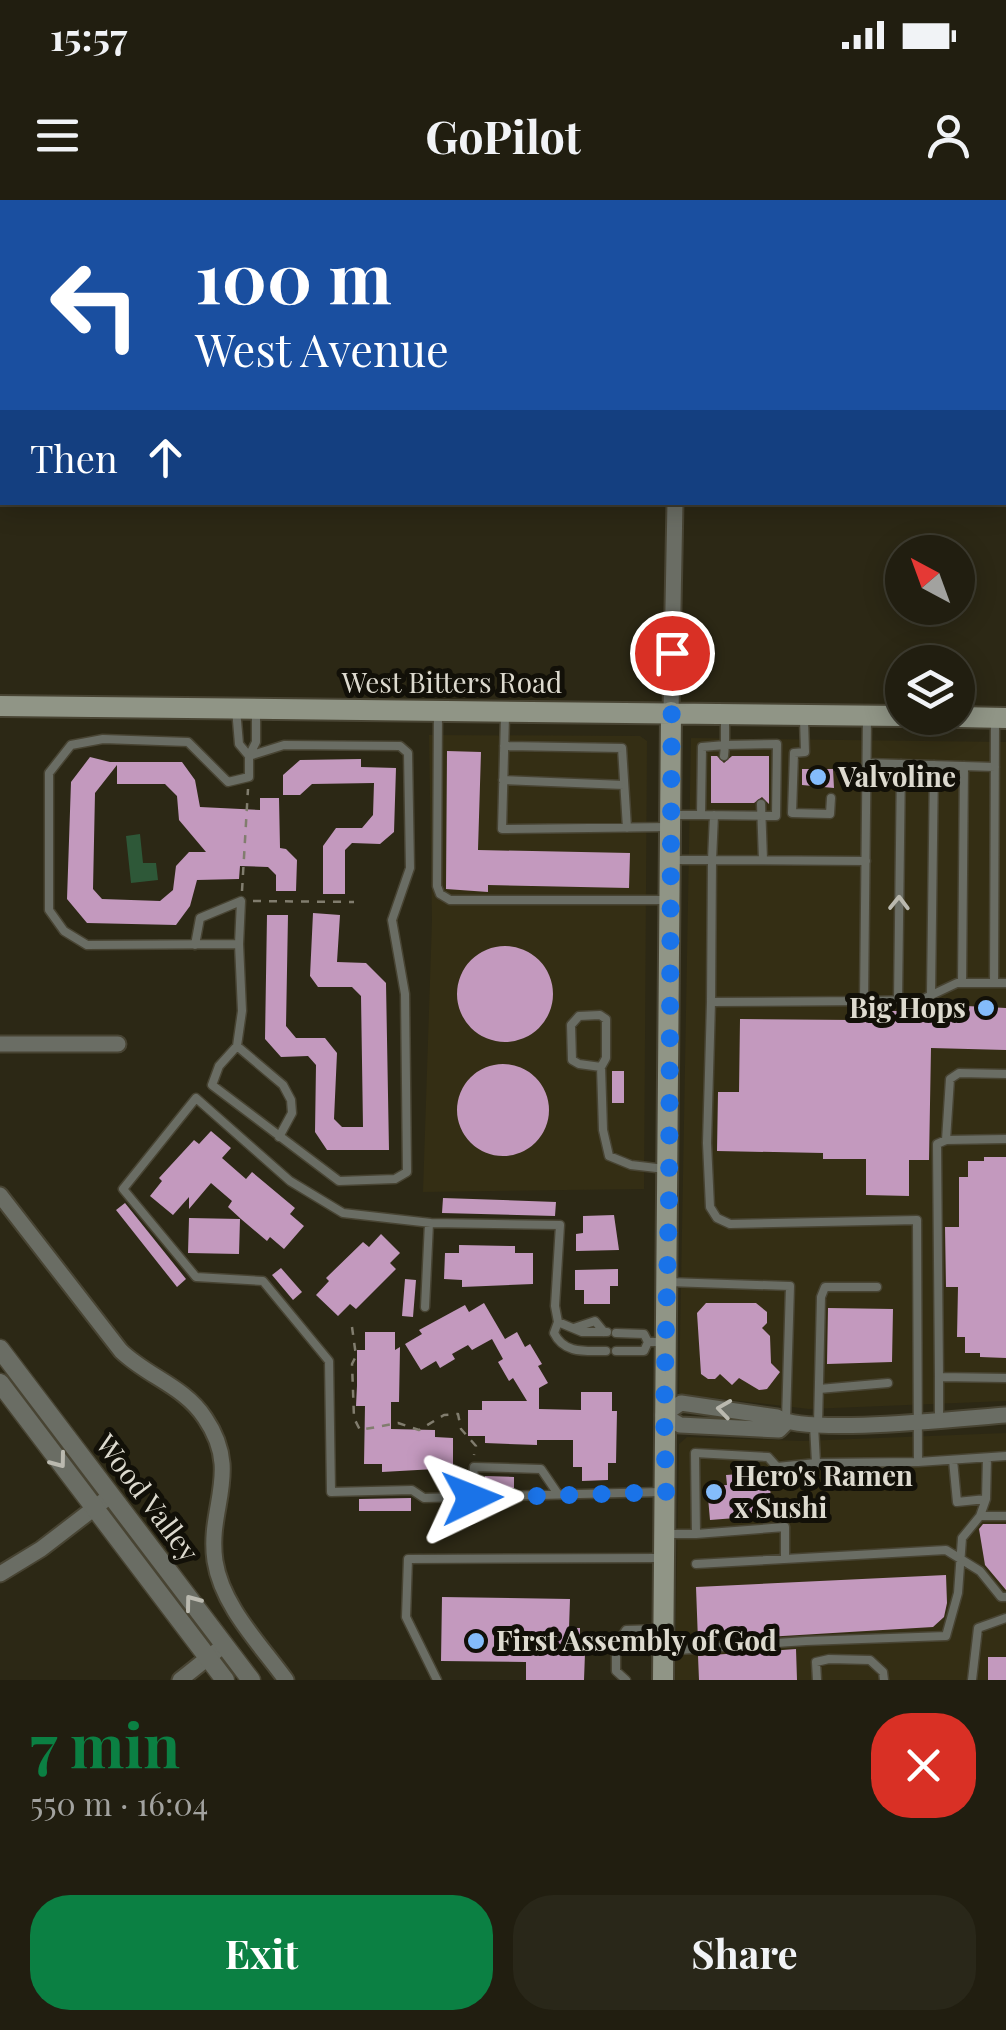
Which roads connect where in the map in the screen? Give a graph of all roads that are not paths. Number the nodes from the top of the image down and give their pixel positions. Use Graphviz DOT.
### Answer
graph roads {
  1 [pos="675,505"];
  2 [pos="0,706"];
  3 [pos="246,709"];
  4 [pos="438,711"];
  5 [pos="505,711"];
  6 [pos="672,712"];
  7 [pos="725,713"];
  8 [pos="804,714"];
  9 [pos="867,715"];
  10 [pos="885,716"];
  11 [pos="975,717"];
  12 [pos="1000,718"];
  13 [pos="759,744"];
  14 [pos="725,745"];
  15 [pos="504,746"];
  16 [pos="249,756"];
  17 [pos="724,756"];
  18 [pos="759,756"];
  19 [pos="867,763"];
  20 [pos="901,764"];
  21 [pos="934,765"];
  22 [pos="964,766"];
  23 [pos="996,768"];
  24 [pos="504,780"];
  25 [pos="624,785"];
  26 [pos="831,798"];
  27 [pos="723,803"];
  28 [pos="762,804"];
  29 [pos="792,814"];
  30 [pos="701,815"];
  31 [pos="718,816"];
  32 [pos="762,816"];
  33 [pos="776,816"];
  34 [pos="671,821"];
  35 [pos="626,828"];
  36 [pos="995,858"];
  37 [pos="1006,858"];
  38 [pos="670,860"];
  39 [pos="712,860"];
  40 [pos="764,860"];
  41 [pos="866,861"];
  42 [pos="670,900"];
  43 [pos="239,944"];
  44 [pos="195,945"];
  45 [pos="962,983"];
  46 [pos="994,983"];
  47 [pos="1006,983"];
  48 [pos="932,993"];
  49 [pos="898,1000"];
  50 [pos="864,1001"];
  51 [pos="711,1002"];
  52 [pos="0,1044"];
  53 [pos="118,1044"];
  54 [pos="237,1046"];
  55 [pos="601,1066"];
  56 [pos="1006,1074"];
  57 [pos="278,1137"];
  58 [pos="1006,1139"];
  59 [pos="946,1140"];
  60 [pos="669,1169"];
  61 [pos="0,1194"];
  62 [pos="429,1223"];
  63 [pos="668,1282"];
  64 [pos="877,1286"];
  65 [pos="425,1308"];
  66 [pos="558,1322"];
  67 [pos="657,1342"];
  68 [pos="0,1349"];
  69 [pos="938,1377"];
  70 [pos="1006,1378"];
  71 [pos="0,1384"];
  72 [pos="888,1384"];
  73 [pos="819,1389"];
  74 [pos="664,1414"];
  75 [pos="1006,1416"];
  76 [pos="939,1419"];
  77 [pos="918,1420"];
  78 [pos="786,1423"];
  79 [pos="816,1424"];
  80 [pos="1006,1456"];
  81 [pos="986,1458"];
  82 [pos="953,1460"];
  83 [pos="918,1462"];
  84 [pos="816,1463"];
  85 [pos="666,1492"];
  86 [pos="558,1494"];
  87 [pos="110,1496"];
  88 [pos="472,1498"];
  89 [pos="986,1499"];
  90 [pos="94,1508"];
  91 [pos="980,1516"];
  92 [pos="1006,1516"];
  93 [pos="665,1534"];
  94 [pos="696,1534"];
  95 [pos="664,1558"];
  96 [pos="786,1559"];
  97 [pos="960,1559"];
  98 [pos="696,1564"];
  99 [pos="0,1574"];
  100 [pos="1006,1596"];
  101 [pos="1006,1618"];
  102 [pos="664,1640"];
  103 [pos="224,1645"];
  104 [pos="207,1658"];
  105 [pos="180,1680"];
  106 [pos="225,1680"];
  107 [pos="251,1680"];
  108 [pos="286,1680"];
  109 [pos="437,1680"];
  110 [pos="626,1680"];
  111 [pos="663,1680"];
  112 [pos="817,1680"];
  113 [pos="884,1680"];
  114 [pos="972,1680"];
  1 -- 6 [label="street"];
  2 -- 3 [label="main road, West Bitters Road"];
  3 -- 4 [label="main road, West Bitters Road"];
  3 -- 16 [label="lane"];
  3 -- 16 [label="lane"];
  4 -- 5 [label="main road, West Bitters Road"];
  4 -- 42 [label="lane"];
  5 -- 6 [label="main road, West Bitters Road"];
  5 -- 15 [label="lane"];
  6 -- 7 [label="main road, West Bitters Road"];
  6 -- 34 [label="main road"];
  7 -- 8 [label="main road, West Bitters Road"];
  7 -- 14 [label="lane"];
  8 -- 9 [label="main road, West Bitters Road"];
  8 -- 29 [label="lane"];
  9 -- 10 [label="main road, West Bitters Road"];
  9 -- 19 [label="lane"];
  11 -- 12 [label="main road"];
  12 -- 23 [label="lane"];
  13 -- 14 [label="lane"];
  13 -- 18 [label="lane"];
  13 -- 33 [label="lane"];
  14 -- 17 [label="lane"];
  14 -- 30 [label="lane"];
  15 -- 24 [label="lane"];
  15 -- 25 [label="lane"];
  16 -- 44 [label="lane"];
  16 -- 57 [label="lane"];
  19 -- 20 [label="lane"];
  19 -- 41 [label="lane"];
  20 -- 21 [label="lane"];
  49 -- 20 [label="lane, one-way"];
  21 -- 22 [label="lane"];
  21 -- 48 [label="lane"];
  22 -- 23 [label="lane"];
  22 -- 45 [label="lane"];
  23 -- 36 [label="lane"];
  24 -- 25 [label="lane"];
  24 -- 35 [label="lane"];
  25 -- 35 [label="lane"];
  26 -- 29 [label="lane"];
  27 -- 31 [label="lane"];
  28 -- 32 [label="lane"];
  29 -- 33 [label="lane"];
  30 -- 31 [label="lane"];
  30 -- 34 [label="lane"];
  31 -- 32 [label="lane"];
  31 -- 39 [label="lane"];
  32 -- 33 [label="lane"];
  32 -- 40 [label="lane"];
  34 -- 35 [label="lane"];
  34 -- 38 [label="main road"];
  36 -- 37 [label="lane"];
  36 -- 46 [label="lane"];
  38 -- 39 [label="lane"];
  38 -- 42 [label="main road"];
  39 -- 40 [label="lane"];
  39 -- 51 [label="lane"];
  40 -- 41 [label="lane"];
  41 -- 50 [label="lane"];
  42 -- 60 [label="main road"];
  43 -- 44 [label="lane"];
  43 -- 44 [label="lane"];
  43 -- 54 [label="lane"];
  45 -- 46 [label="lane"];
  45 -- 48 [label="lane"];
  46 -- 47 [label="lane"];
  48 -- 49 [label="lane"];
  49 -- 50 [label="lane"];
  50 -- 51 [label="lane"];
  51 -- 77 [label="lane"];
  52 -- 53 [label="street"];
  54 -- 57 [label="lane"];
  54 -- 57 [label="lane"];
  55 -- 55 [label="lane"];
  55 -- 60 [label="lane"];
  56 -- 59 [label="lane"];
  58 -- 59 [label="lane"];
  59 -- 69 [label="lane"];
  60 -- 63 [label="main road"];
  61 -- 108 [label="street"];
  62 -- 65 [label="lane"];
  62 -- 66 [label="lane"];
  62 -- 88 [label="lane"];
  63 -- 67 [label="main road"];
  63 -- 78 [label="lane"];
  64 -- 73 [label="lane"];
  66 -- 67 [label="lane"];
  66 -- 67 [label="lane"];
  67 -- 74 [label="main road"];
  68 -- 87 [label="street, Wood Valley"];
  69 -- 70 [label="lane"];
  69 -- 76 [label="lane"];
  71 -- 90 [label="street, Wood Valley, one-way"];
  72 -- 73 [label="lane"];
  73 -- 79 [label="lane"];
  74 -- 78 [label="street"];
  74 -- 85 [label="main road"];
  75 -- 76 [label="street"];
  76 -- 77 [label="street"];
  77 -- 79 [label="street"];
  77 -- 83 [label="lane"];
  78 -- 79 [label="street"];
  79 -- 84 [label="lane"];
  80 -- 81 [label="lane"];
  81 -- 82 [label="lane"];
  81 -- 89 [label="lane"];
  82 -- 83 [label="lane"];
  82 -- 89 [label="lane"];
  83 -- 84 [label="lane"];
  84 -- 94 [label="lane"];
  85 -- 86 [label="lane"];
  85 -- 93 [label="main road"];
  86 -- 88 [label="lane"];
  86 -- 88 [label="lane"];
  87 -- 90 [label="street"];
  103 -- 87 [label="street, Wood Valley, one-way"];
  89 -- 91 [label="lane"];
  90 -- 99 [label="street"];
  90 -- 104 [label="street, Wood Valley"];
  91 -- 92 [label="lane"];
  91 -- 97 [label="lane"];
  93 -- 94 [label="lane"];
  93 -- 95 [label="main road"];
  94 -- 96 [label="lane"];
  95 -- 102 [label="main road"];
  95 -- 109 [label="lane"];
  96 -- 97 [label="lane"];
  96 -- 98 [label="lane"];
  97 -- 100 [label="lane"];
  97 -- 102 [label="lane"];
  101 -- 114 [label="lane"];
  102 -- 110 [label="lane"];
  102 -- 111 [label="main road"];
  103 -- 104 [label="street"];
  103 -- 107 [label="street, Wood Valley"];
  104 -- 105 [label="street"];
  104 -- 106 [label="street, Wood Valley"];
  112 -- 113 [label="lane"];
}
